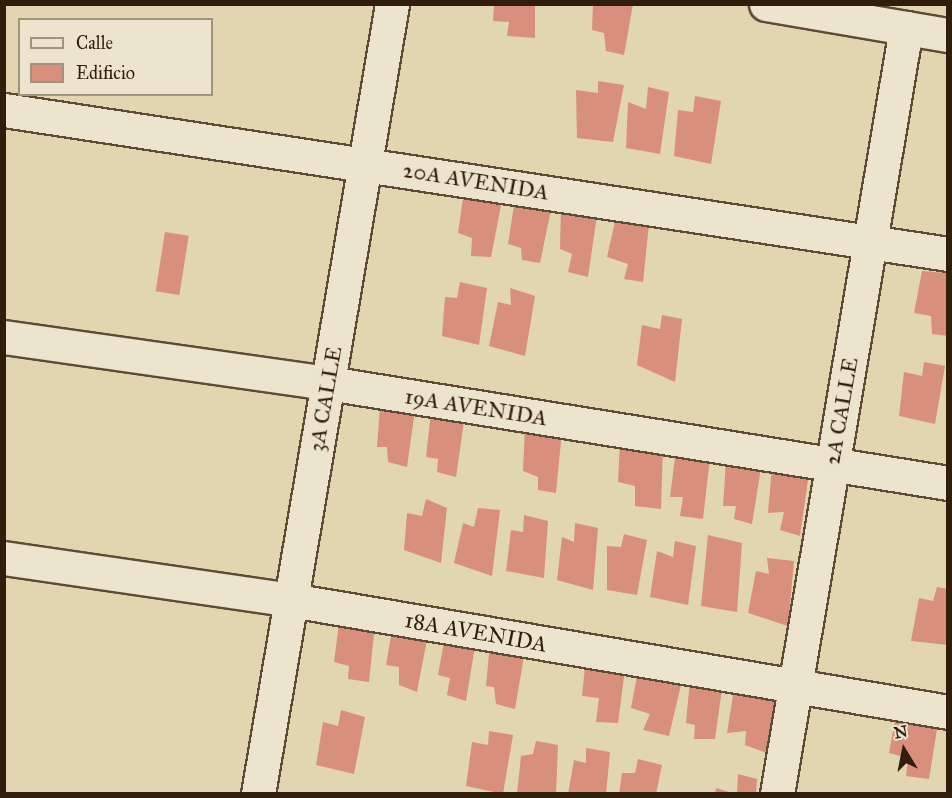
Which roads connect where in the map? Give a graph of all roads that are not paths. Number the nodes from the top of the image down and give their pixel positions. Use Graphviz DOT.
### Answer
graph roads {
  1 [pos="392,4"];
  2 [pos="766,4"];
  3 [pos="906,28"];
  4 [pos="948,35"];
  5 [pos="4,111"];
  6 [pos="365,164"];
  7 [pos="870,242"];
  8 [pos="948,254"];
  9 [pos="4,337"];
  10 [pos="328,383"];
  11 [pos="832,464"];
  12 [pos="948,483"];
  13 [pos="4,558"];
  14 [pos="291,600"];
  15 [pos="795,688"];
  16 [pos="948,712"];
  17 [pos="258,794"];
  18 [pos="777,794"];
  1 -- 6 [label="street, 3A CALLE"];
  2 -- 3 [label="street"];
  3 -- 4 [label="street"];
  3 -- 7 [label="street, 2A CALLE"];
  5 -- 6 [label="street, 20A AVENIDA"];
  6 -- 7 [label="street, 20A AVENIDA"];
  6 -- 10 [label="street, 3A CALLE"];
  7 -- 8 [label="street, 20A AVENIDA"];
  7 -- 11 [label="street, 2A CALLE"];
  9 -- 10 [label="street, 19A AVENIDA"];
  10 -- 11 [label="street, 19A AVENIDA"];
  10 -- 14 [label="street, 3A CALLE"];
  11 -- 12 [label="street, 19A AVENIDA"];
  11 -- 15 [label="street, 2A CALLE"];
  13 -- 14 [label="street, 18A AVENIDA"];
  14 -- 15 [label="street, 18A AVENIDA"];
  14 -- 17 [label="street, 3A CALLE"];
  15 -- 16 [label="street, 18A AVENIDA"];
  15 -- 18 [label="street, 2A CALLE"];
}
